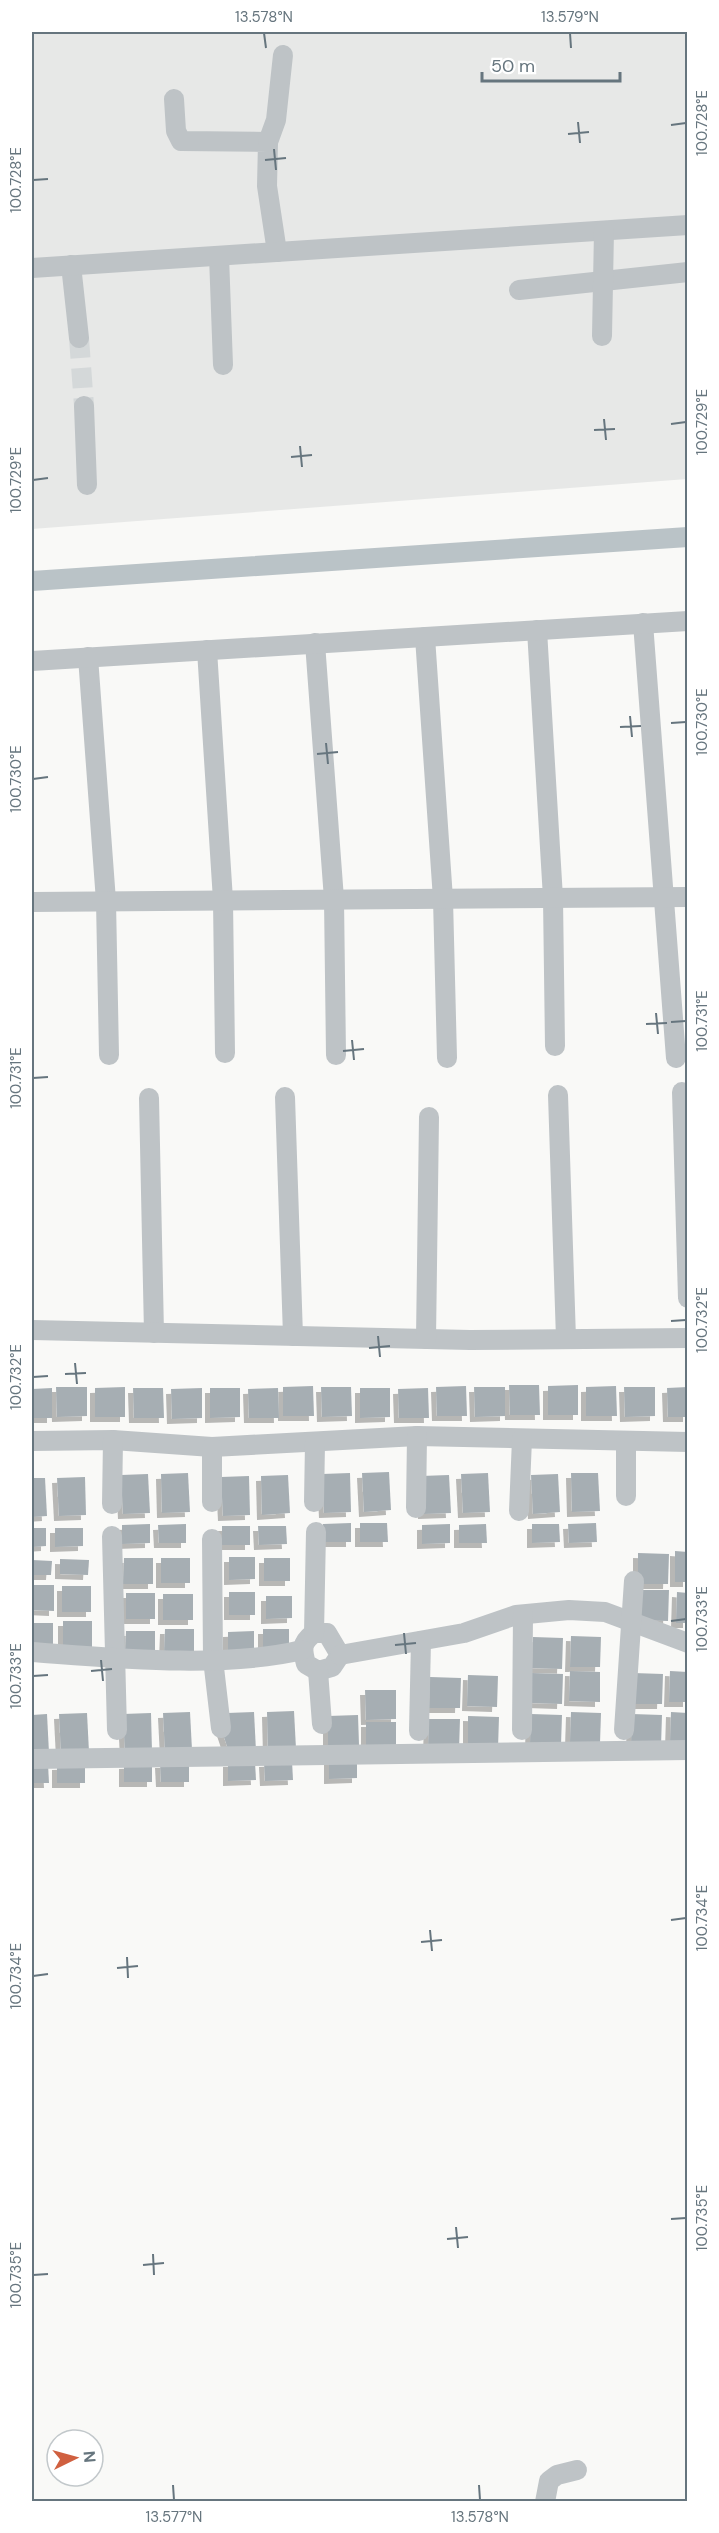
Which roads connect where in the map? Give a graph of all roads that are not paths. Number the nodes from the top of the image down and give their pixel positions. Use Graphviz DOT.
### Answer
graph roads {
  1 [pos="283,55"];
  2 [pos="174,99"];
  3 [pos="268,142"];
  4 [pos="687,225"];
  5 [pos="604,231"];
  6 [pos="277,252"];
  7 [pos="219,256"];
  8 [pos="71,265"];
  9 [pos="32,268"];
  10 [pos="687,273"];
  11 [pos="604,280"];
  12 [pos="519,290"];
  13 [pos="602,336"];
  14 [pos="79,338"];
  15 [pos="223,365"];
  16 [pos="84,406"];
  17 [pos="87,485"];
  18 [pos="687,621"];
  19 [pos="642,623"];
  20 [pos="537,630"];
  21 [pos="425,637"];
  22 [pos="315,643"];
  23 [pos="207,650"];
  24 [pos="88,657"];
  25 [pos="32,661"];
  26 [pos="662,897"];
  27 [pos="687,897"];
  28 [pos="443,898"];
  29 [pos="553,898"];
  30 [pos="334,899"];
  31 [pos="223,900"];
  32 [pos="106,901"];
  33 [pos="32,902"];
  34 [pos="555,1046"];
  35 [pos="225,1053"];
  36 [pos="109,1055"];
  37 [pos="336,1055"];
  38 [pos="447,1058"];
  39 [pos="676,1058"];
  40 [pos="682,1092"];
  41 [pos="558,1095"];
  42 [pos="285,1097"];
  43 [pos="149,1098"];
  44 [pos="429,1117"];
  45 [pos="687,1298"];
  46 [pos="32,1330"];
  47 [pos="154,1333"];
  48 [pos="294,1336"];
  49 [pos="687,1338"];
  50 [pos="426,1339"];
  51 [pos="566,1339"];
  52 [pos="417,1436"];
  53 [pos="522,1439"];
  54 [pos="113,1440"];
  55 [pos="32,1441"];
  56 [pos="626,1442"];
  57 [pos="687,1442"];
  58 [pos="315,1443"];
  59 [pos="212,1446"];
  60 [pos="626,1496"];
  61 [pos="212,1502"];
  62 [pos="314,1502"];
  63 [pos="112,1504"];
  64 [pos="416,1508"];
  65 [pos="519,1510"];
  66 [pos="316,1532"];
  67 [pos="112,1536"];
  68 [pos="212,1539"];
  69 [pos="634,1581"];
  70 [pos="523,1615"];
  71 [pos="633,1621"];
  72 [pos="314,1633"];
  73 [pos="420,1641"];
  74 [pos="687,1642"];
  75 [pos="302,1650"];
  76 [pos="32,1652"];
  77 [pos="340,1655"];
  78 [pos="115,1658"];
  79 [pos="213,1659"];
  80 [pos="318,1671"];
  81 [pos="322,1724"];
  82 [pos="221,1728"];
  83 [pos="117,1730"];
  84 [pos="522,1730"];
  85 [pos="624,1730"];
  86 [pos="419,1731"];
  87 [pos="687,1750"];
  88 [pos="32,1759"];
  89 [pos="578,2470"];
  90 [pos="546,2502"];
  1 -- 3 [label="street"];
  2 -- 3 [label="street"];
  3 -- 6 [label="street"];
  4 -- 5 [label="street"];
  5 -- 6 [label="street"];
  5 -- 11 [label="street"];
  6 -- 7 [label="street"];
  7 -- 8 [label="street"];
  7 -- 15 [label="street"];
  8 -- 9 [label="street"];
  8 -- 14 [label="street"];
  10 -- 11 [label="street"];
  11 -- 12 [label="street"];
  11 -- 13 [label="street"];
  16 -- 17 [label="street"];
  18 -- 19 [label="street"];
  19 -- 20 [label="street"];
  19 -- 26 [label="street"];
  20 -- 21 [label="street"];
  20 -- 29 [label="street"];
  21 -- 22 [label="street"];
  21 -- 28 [label="street"];
  22 -- 23 [label="street"];
  22 -- 30 [label="street"];
  23 -- 24 [label="street"];
  23 -- 31 [label="street"];
  24 -- 25 [label="street"];
  24 -- 32 [label="street"];
  26 -- 27 [label="street"];
  26 -- 29 [label="street"];
  26 -- 39 [label="street"];
  28 -- 29 [label="street"];
  28 -- 30 [label="street"];
  28 -- 38 [label="street"];
  29 -- 34 [label="street"];
  30 -- 31 [label="street"];
  30 -- 37 [label="street"];
  31 -- 32 [label="street"];
  31 -- 35 [label="street"];
  32 -- 33 [label="street"];
  32 -- 36 [label="street"];
  40 -- 45 [label="street"];
  41 -- 51 [label="street"];
  42 -- 48 [label="street"];
  43 -- 47 [label="street"];
  44 -- 50 [label="street"];
  46 -- 47 [label="street"];
  47 -- 48 [label="street"];
  48 -- 50 [label="street"];
  49 -- 51 [label="street"];
  50 -- 51 [label="street"];
  52 -- 53 [label="street"];
  52 -- 58 [label="street"];
  52 -- 64 [label="street"];
  53 -- 56 [label="street"];
  53 -- 65 [label="street"];
  54 -- 55 [label="street"];
  54 -- 59 [label="street"];
  54 -- 63 [label="street"];
  56 -- 57 [label="street"];
  56 -- 60 [label="street"];
  58 -- 59 [label="street"];
  58 -- 62 [label="street"];
  59 -- 61 [label="street"];
  66 -- 72 [label="street"];
  67 -- 78 [label="street"];
  68 -- 79 [label="street"];
  69 -- 71 [label="street"];
  70 -- 71 [label="street"];
  70 -- 73 [label="street"];
  70 -- 84 [label="street"];
  71 -- 74 [label="street"];
  71 -- 85 [label="street"];
  72 -- 75 [label="street"];
  72 -- 77 [label="street"];
  73 -- 77 [label="street"];
  73 -- 86 [label="street"];
  75 -- 79 [label="street"];
  75 -- 80 [label="street"];
  76 -- 78 [label="street"];
  77 -- 80 [label="street"];
  78 -- 79 [label="street"];
  78 -- 83 [label="street"];
  79 -- 82 [label="street"];
  80 -- 81 [label="street"];
  87 -- 88 [label="street"];
  89 -- 90 [label="street"];
}
